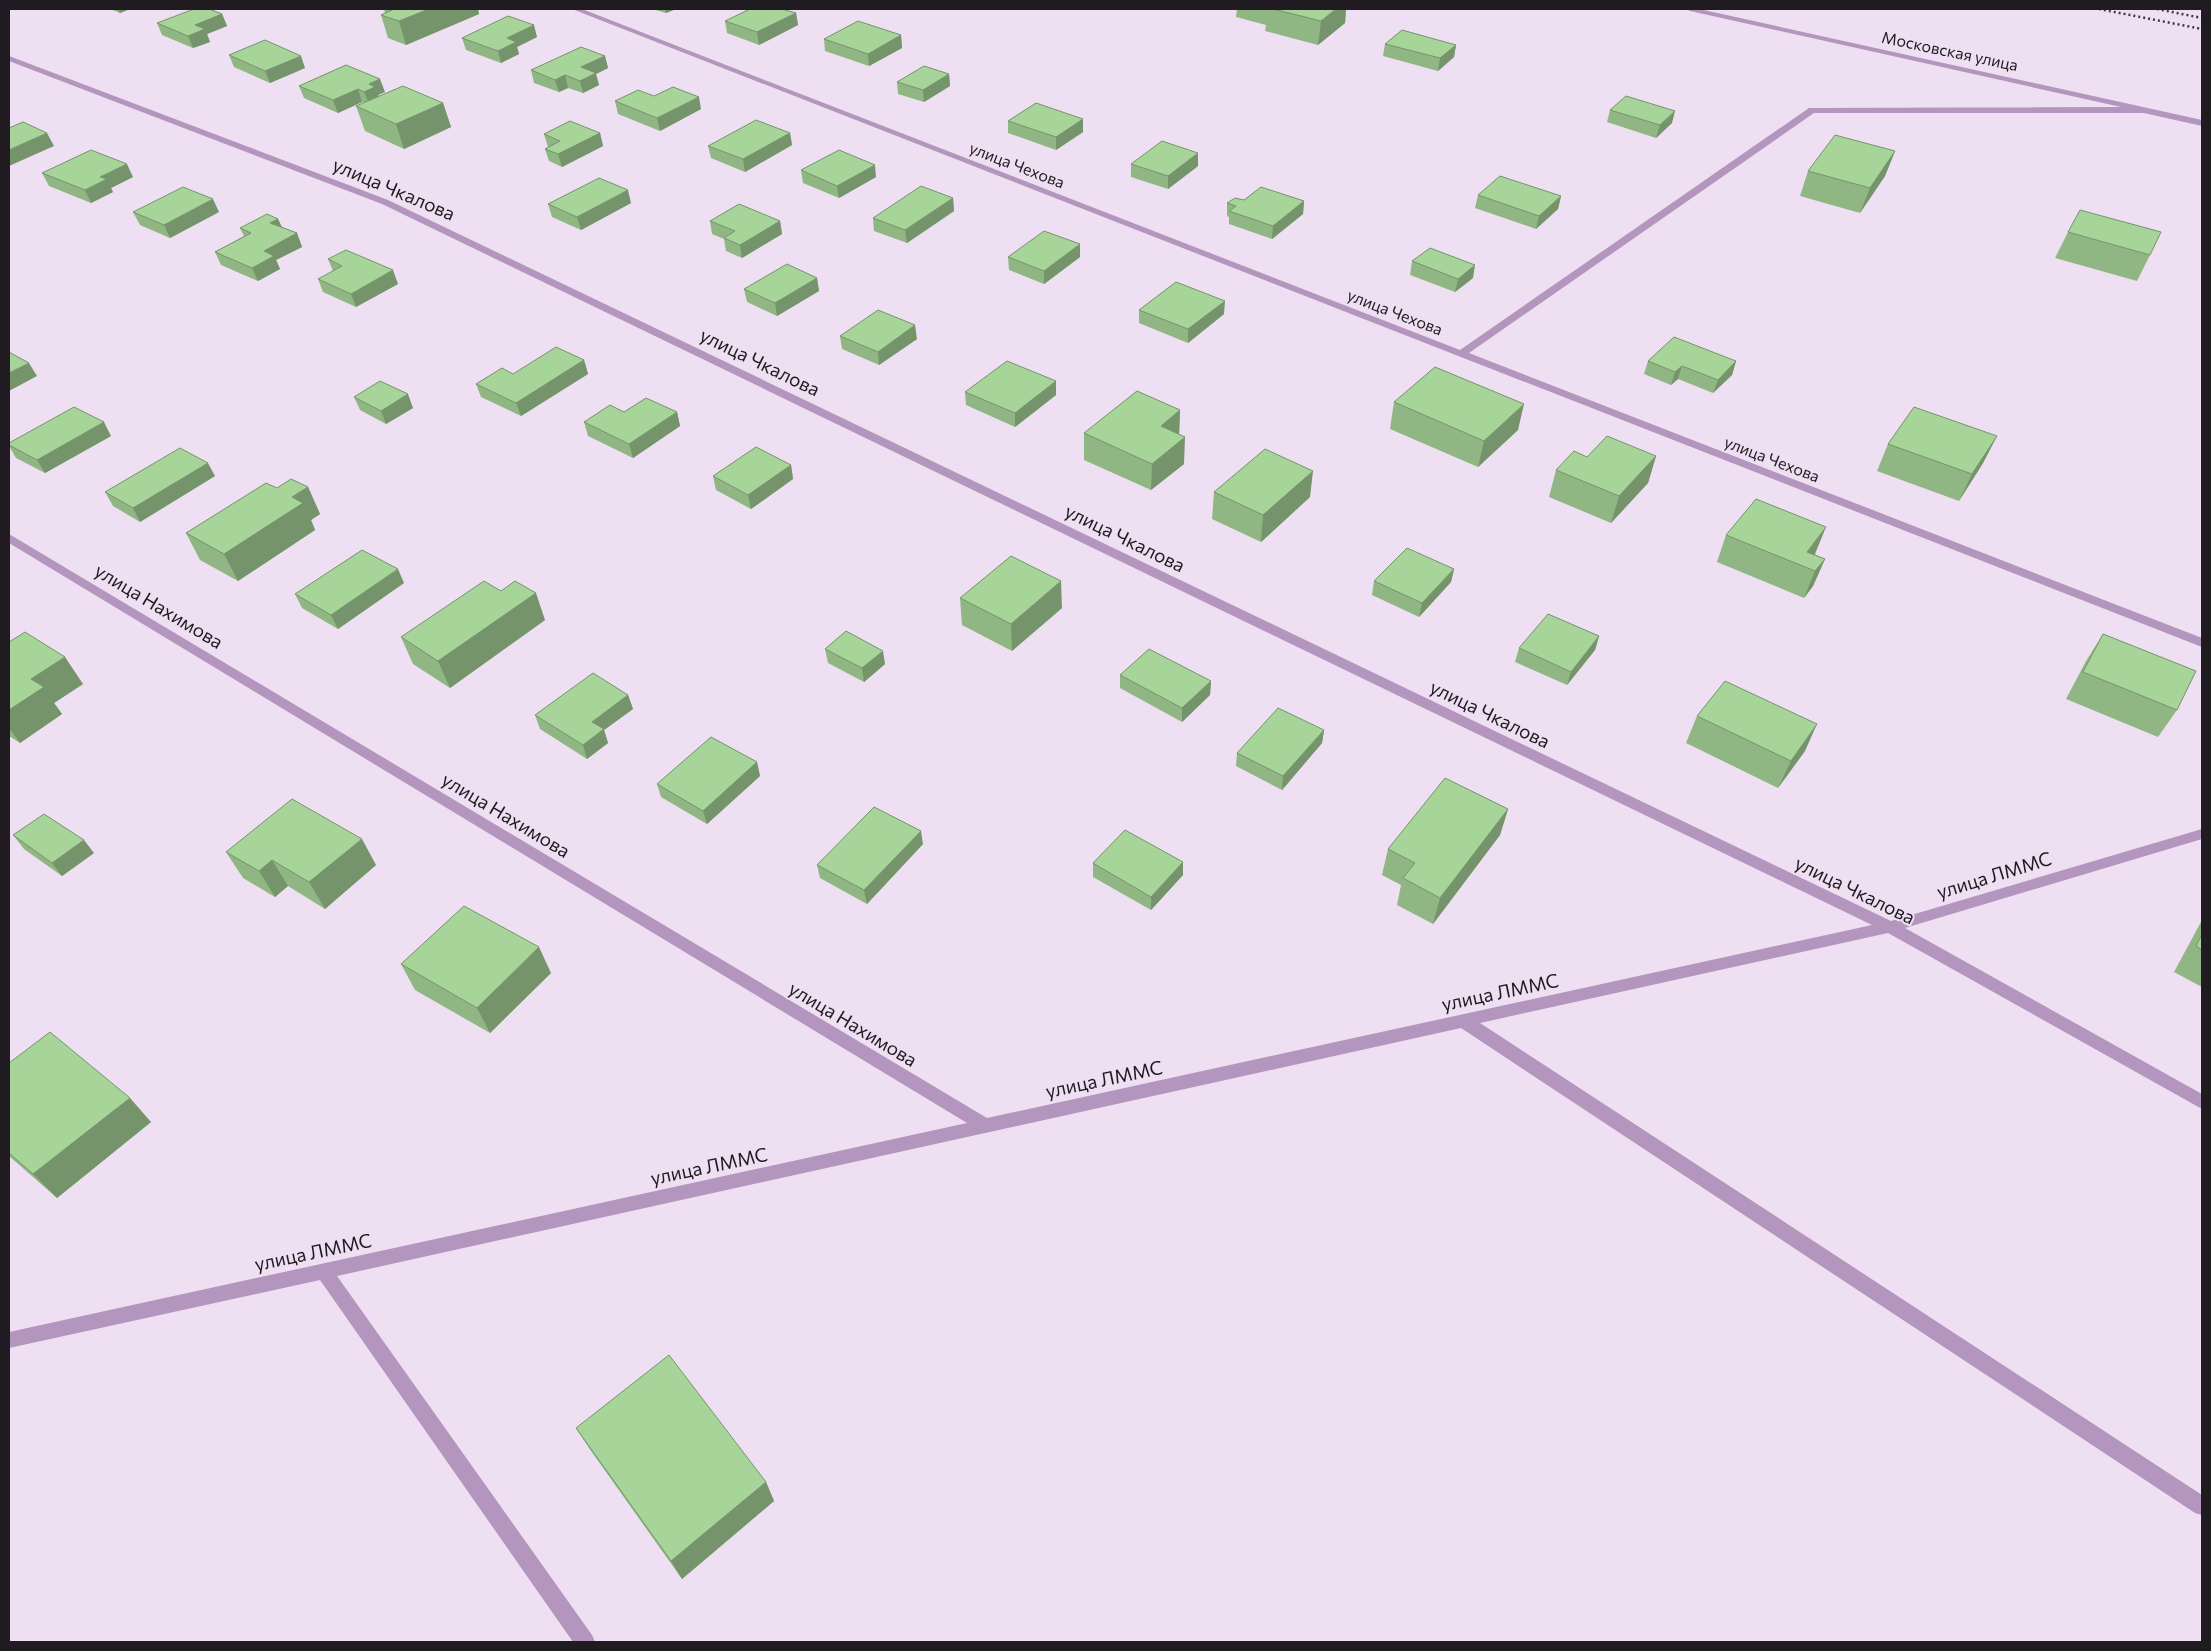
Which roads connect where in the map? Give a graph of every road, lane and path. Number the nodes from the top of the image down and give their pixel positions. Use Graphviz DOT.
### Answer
graph roads {
  1 [pos="576,9"];
  2 [pos="1690,9"];
  3 [pos="9,58"];
  4 [pos="2147,110"];
  5 [pos="2202,123"];
  6 [pos="1461,354"];
  7 [pos="9,538"];
  8 [pos="2202,644"];
  9 [pos="2202,834"];
  10 [pos="1890,927"];
  11 [pos="1462,1020"];
  12 [pos="2202,1102"];
  13 [pos="985,1125"];
  14 [pos="324,1270"];
  15 [pos="9,1340"];
  16 [pos="2202,1506"];
  17 [pos="585,1642"];
  1 -- 6 [label="street, улица Чехова"];
  2 -- 4 [label="street, Московская улица"];
  3 -- 10 [label="street, улица Чкалова"];
  4 -- 5 [label="street, Московская улица"];
  4 -- 6 [label="street"];
  6 -- 8 [label="street, улица Чехова"];
  7 -- 13 [label="street, улица Нахимова"];
  9 -- 10 [label="street, улица ЛММС"];
  10 -- 11 [label="street, улица ЛММС"];
  10 -- 12 [label="street, улица Чкалова"];
  11 -- 13 [label="street, улица ЛММС"];
  11 -- 16 [label="street"];
  13 -- 14 [label="street, улица ЛММС"];
  14 -- 15 [label="street, улица ЛММС"];
  14 -- 17 [label="street"];
}
